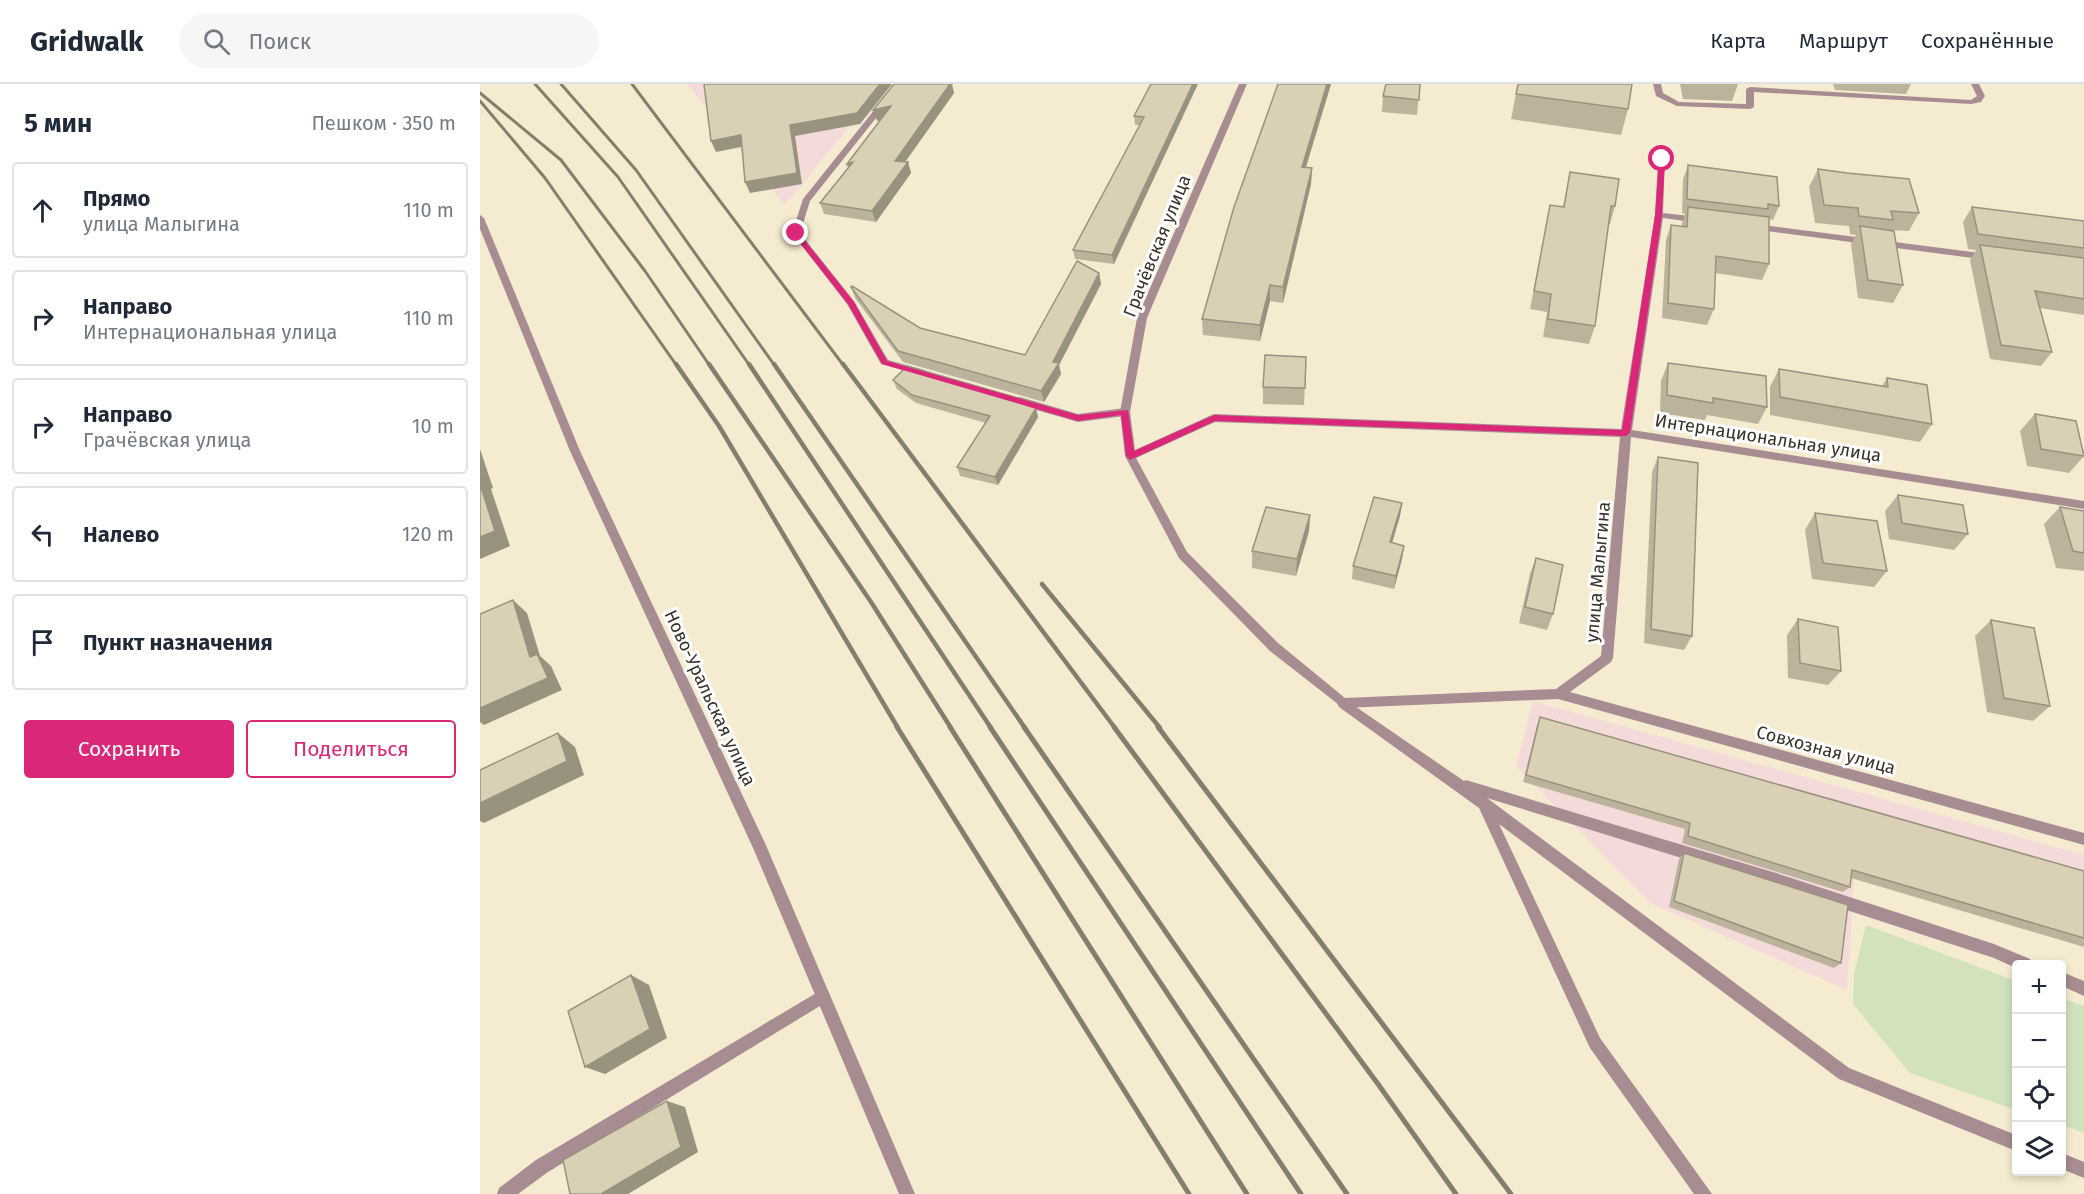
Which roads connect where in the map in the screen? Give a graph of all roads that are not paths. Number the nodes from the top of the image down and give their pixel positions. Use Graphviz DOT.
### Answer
graph roads {
  1 [pos="899,84"];
  2 [pos="1243,84"];
  3 [pos="1657,84"];
  4 [pos="1818,84"];
  5 [pos="1975,84"];
  6 [pos="1749,86"];
  7 [pos="1822,93"];
  8 [pos="1662,159"];
  9 [pos="1659,215"];
  10 [pos="480,218"];
  11 [pos="1706,221"];
  12 [pos="1742,226"];
  13 [pos="2001,259"];
  14 [pos="930,375"];
  15 [pos="1010,398"];
  16 [pos="1125,412"];
  17 [pos="1626,433"];
  18 [pos="1130,456"];
  19 [pos="2084,505"];
  20 [pos="1558,694"];
  21 [pos="1343,704"];
  22 [pos="1456,783"];
  23 [pos="1484,804"];
  24 [pos="2084,839"];
  25 [pos="2015,960"];
  26 [pos="2066,981"];
  27 [pos="2084,989"];
  28 [pos="823,996"];
  29 [pos="2012,1141"];
  30 [pos="2066,1163"];
  31 [pos="2084,1170"];
  32 [pos="505,1194"];
  33 [pos="908,1194"];
  34 [pos="1704,1194"];
  1 -- 14 [label="street"];
  2 -- 16 [label="street, Грачёвская улица"];
  3 -- 6 [label="street"];
  4 -- 7 [label="street"];
  5 -- 7 [label="street"];
  6 -- 7 [label="street"];
  8 -- 9 [label="street, улица Малыгина"];
  9 -- 11 [label="street"];
  9 -- 17 [label="street, улица Малыгина"];
  10 -- 28 [label="street, Ново-Уральская улица"];
  12 -- 13 [label="street"];
  15 -- 16 [label="street"];
  16 -- 18 [label="street, Грачёвская улица"];
  17 -- 18 [label="street, Интернациональная улица"];
  17 -- 19 [label="street, Интернациональная улица"];
  17 -- 20 [label="street, улица Малыгина"];
  18 -- 21 [label="street, Грачёвская улица"];
  20 -- 21 [label="street"];
  20 -- 24 [label="street, Совхозная улица"];
  21 -- 22 [label="street, Грачёвская улица"];
  22 -- 23 [label="street, Грачёвская улица"];
  22 -- 25 [label="street"];
  23 -- 29 [label="street, Грачёвская улица"];
  23 -- 34 [label="street"];
  26 -- 27 [label="street"];
  28 -- 32 [label="street"];
  28 -- 33 [label="street, Ново-Уральская улица"];
  30 -- 31 [label="street"];
}
